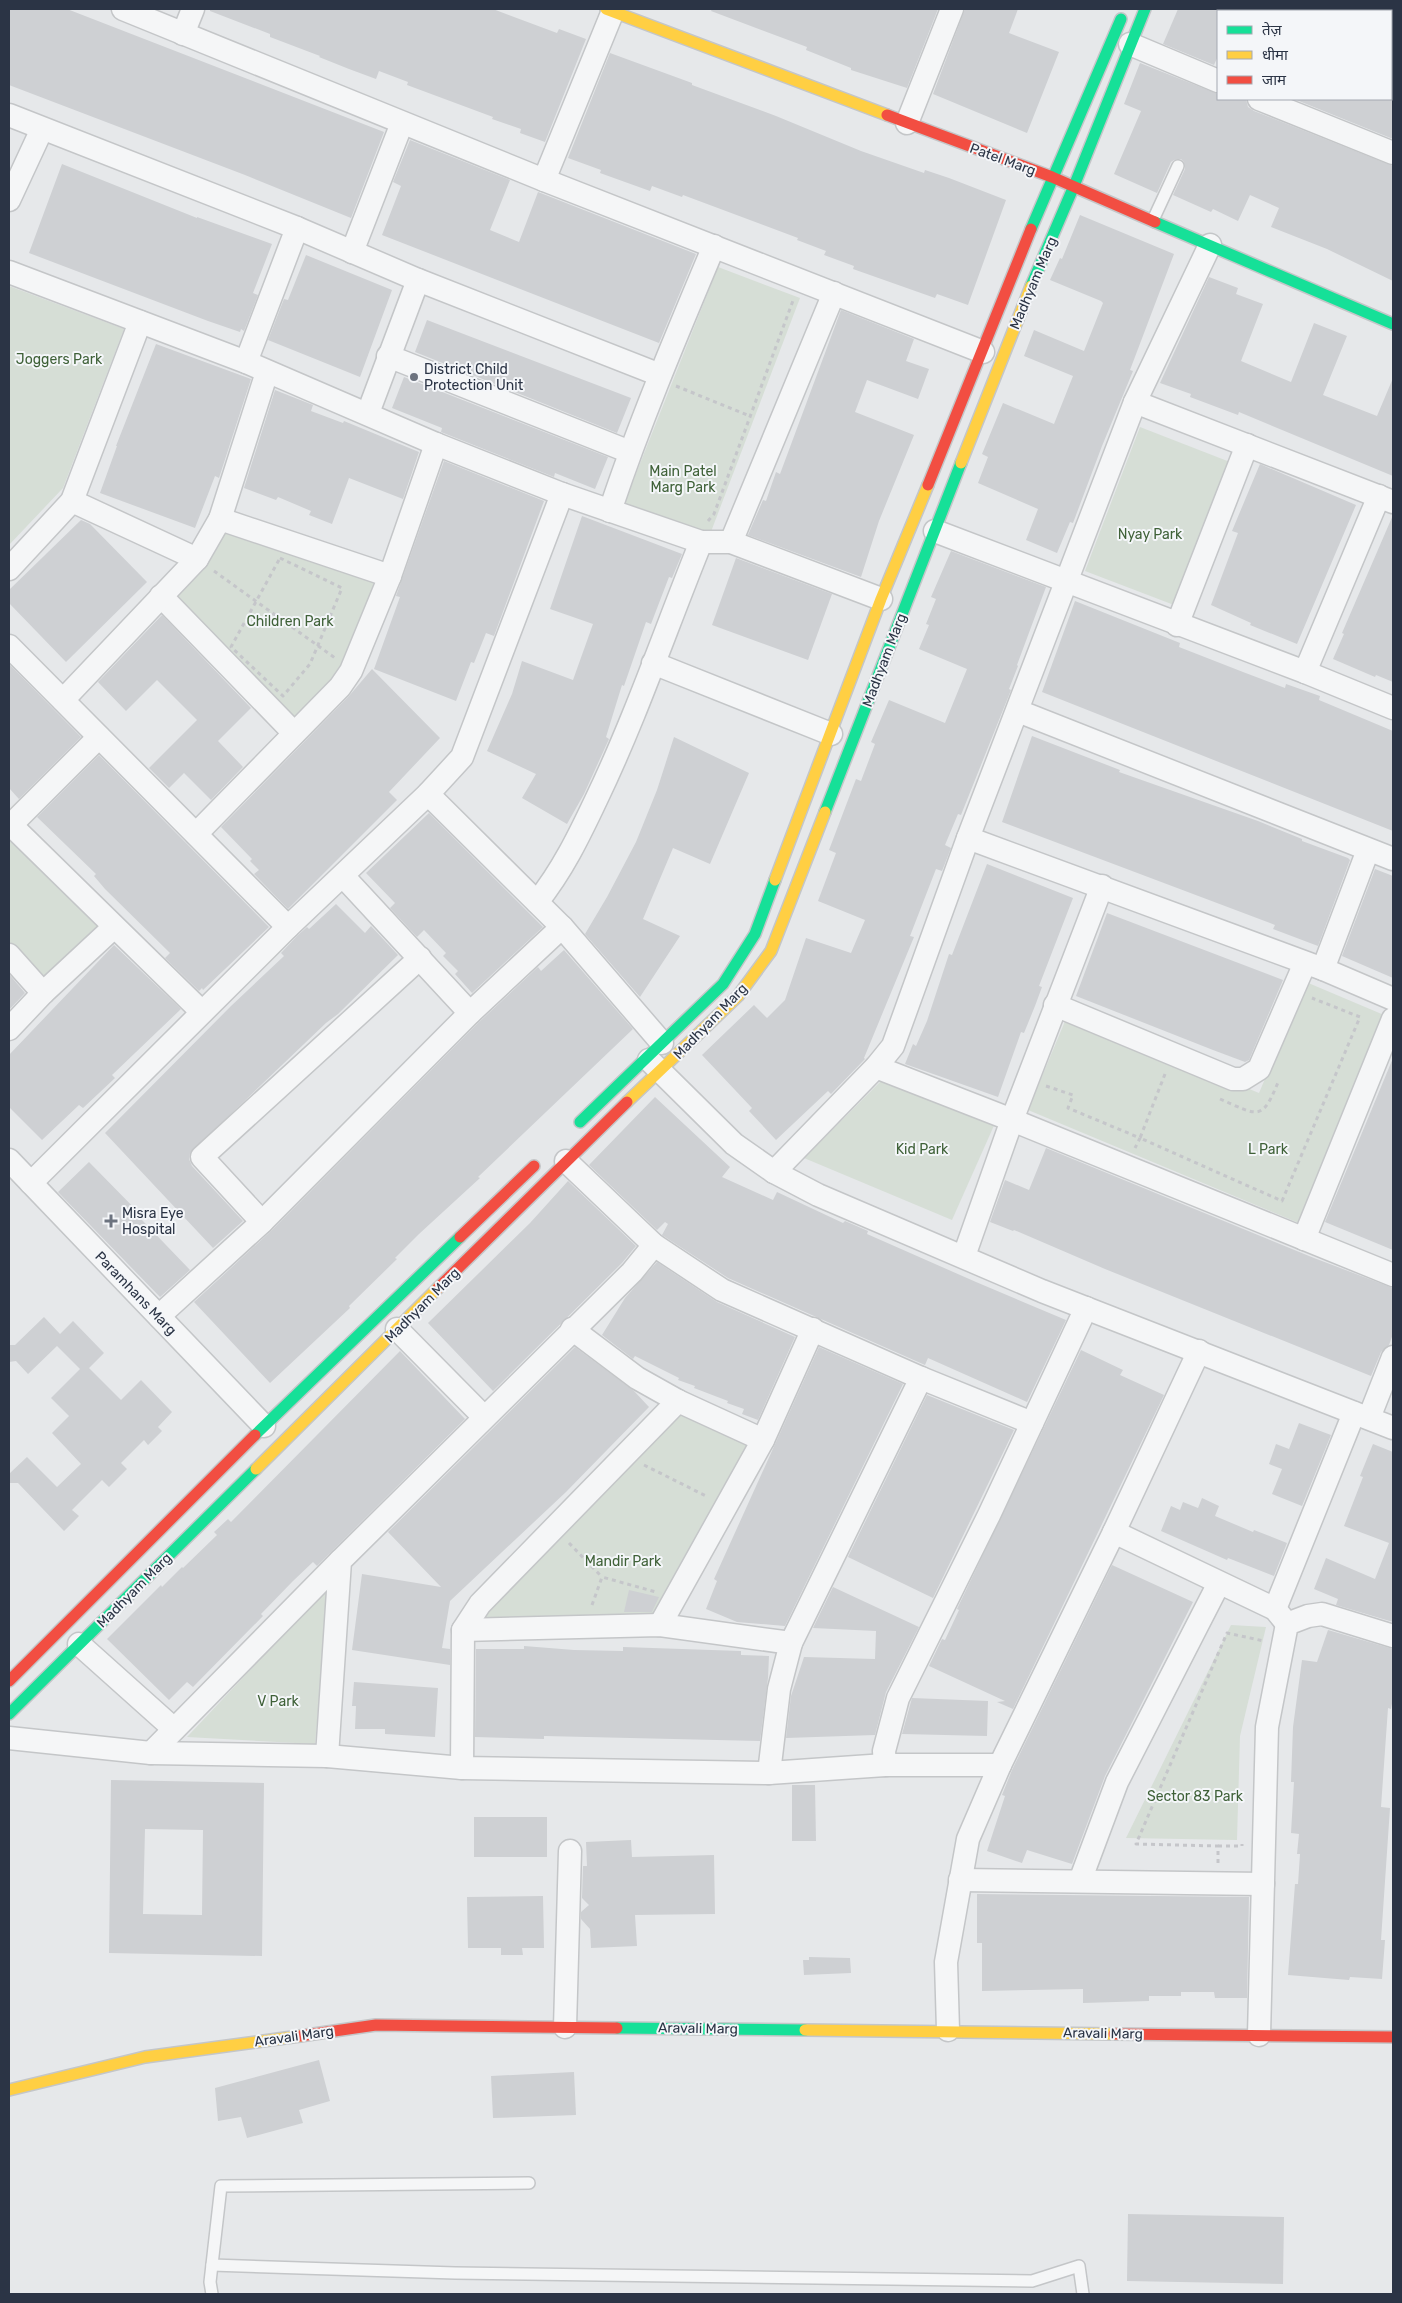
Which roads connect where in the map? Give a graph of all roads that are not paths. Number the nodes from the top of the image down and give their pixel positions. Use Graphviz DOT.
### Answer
graph roads {
  1 [pos="123,9"];
  2 [pos="193,9"];
  3 [pos="952,9"];
  4 [pos="1125,9"];
  5 [pos="1146,9"];
  6 [pos="609,10"];
  7 [pos="183,34"];
  8 [pos="1130,44"];
  9 [pos="1217,81"];
  10 [pos="1270,101"];
  11 [pos="9,115"];
  12 [pos="402,123"];
  13 [pos="907,123"];
  14 [pos="42,129"];
  15 [pos="1393,153"];
  16 [pos="1178,166"];
  17 [pos="1052,177"];
  18 [pos="544,180"];
  19 [pos="1074,186"];
  20 [pos="9,200"];
  21 [pos="1153,220"];
  22 [pos="296,228"];
  23 [pos="1210,245"];
  24 [pos="714,246"];
  25 [pos="352,252"];
  26 [pos="9,272"];
  27 [pos="418,280"];
  28 [pos="834,293"];
  29 [pos="140,322"];
  30 [pos="1393,324"];
  31 [pos="983,352"];
  32 [pos="388,356"];
  33 [pos="246,362"];
  34 [pos="267,372"];
  35 [pos="672,379"];
  36 [pos="1135,402"];
  37 [pos="368,413"];
  38 [pos="436,444"];
  39 [pos="1247,446"];
  40 [pos="630,452"];
  41 [pos="562,494"];
  42 [pos="1386,499"];
  43 [pos="72,501"];
  44 [pos="610,511"];
  45 [pos="220,519"];
  46 [pos="935,531"];
  47 [pos="700,532"];
  48 [pos="732,542"];
  49 [pos="198,559"];
  50 [pos="9,569"];
  51 [pos="390,576"];
  52 [pos="1066,580"];
  53 [pos="162,596"];
  54 [pos="881,599"];
  55 [pos="1177,625"];
  56 [pos="9,646"];
  57 [pos="653,663"];
  58 [pos="1305,672"];
  59 [pos="63,700"];
  60 [pos="1393,708"];
  61 [pos="1018,711"];
  62 [pos="294,733"];
  63 [pos="830,734"];
  64 [pos="99,737"];
  65 [pos="428,794"];
  66 [pos="10,826"];
  67 [pos="196,834"];
  68 [pos="968,838"];
  69 [pos="1368,850"];
  70 [pos="1393,859"];
  71 [pos="343,876"];
  72 [pos="1102,886"];
  73 [pos="537,902"];
  74 [pos="114,927"];
  75 [pos="288,927"];
  76 [pos="562,927"];
  77 [pos="9,955"];
  78 [pos="420,958"];
  79 [pos="1314,966"];
  80 [pos="43,993"];
  81 [pos="1393,999"];
  82 [pos="1055,1005"];
  83 [pos="202,1012"];
  84 [pos="470,1013"];
  85 [pos="1393,1019"];
  86 [pos="9,1029"];
  87 [pos="657,1057"];
  88 [pos="876,1067"];
  89 [pos="1012,1120"];
  90 [pos="569,1132"];
  91 [pos="9,1160"];
  92 [pos="540,1160"];
  93 [pos="566,1160"];
  94 [pos="774,1172"];
  95 [pos="31,1183"];
  96 [pos="262,1222"];
  97 [pos="1304,1239"];
  98 [pos="654,1245"];
  99 [pos="964,1256"];
  100 [pos="1393,1275"];
  101 [pos="1086,1308"];
  102 [pos="158,1316"];
  103 [pos="397,1329"];
  104 [pos="572,1329"];
  105 [pos="813,1329"];
  106 [pos="1199,1351"];
  107 [pos="1393,1357"];
  108 [pos="921,1378"];
  109 [pos="678,1401"];
  110 [pos="1361,1415"];
  111 [pos="484,1417"];
  112 [pos="1032,1423"];
  113 [pos="264,1426"];
  114 [pos="1393,1428"];
  115 [pos="763,1440"];
  116 [pos="1114,1532"];
  117 [pos="340,1561"];
  118 [pos="1219,1583"];
  119 [pos="1281,1617"];
  120 [pos="660,1625"];
  121 [pos="463,1630"];
  122 [pos="1393,1636"];
  123 [pos="791,1643"];
  124 [pos="79,1644"];
  125 [pos="9,1681"];
  126 [pos="9,1714"];
  127 [pos="174,1729"];
  128 [pos="9,1738"];
  129 [pos="151,1753"];
  130 [pos="328,1756"];
  131 [pos="1000,1764"];
  132 [pos="884,1765"];
  133 [pos="462,1768"];
  134 [pos="769,1773"];
  135 [pos="570,1851"];
  136 [pos="960,1880"];
  137 [pos="1080,1881"];
  138 [pos="1263,1884"];
  139 [pos="565,2027"];
  140 [pos="948,2030"];
  141 [pos="1259,2035"];
  142 [pos="1393,2037"];
  143 [pos="9,2090"];
  144 [pos="530,2183"];
  145 [pos="212,2265"];
  146 [pos="212,2294"];
  147 [pos="1083,2294"];
  1 -- 7 [label="street"];
  2 -- 7 [label="street"];
  3 -- 13 [label="street"];
  4 -- 17 [label="street, Madhyam Marg"];
  5 -- 8 [label="street, Madhyam Marg"];
  6 -- 13 [label="street, Patel Marg"];
  6 -- 18 [label="street"];
  7 -- 12 [label="street"];
  8 -- 9 [label="street"];
  8 -- 19 [label="street, Madhyam Marg"];
  10 -- 15 [label="street"];
  11 -- 14 [label="street"];
  12 -- 18 [label="street"];
  12 -- 25 [label="street"];
  13 -- 17 [label="street, Patel Marg"];
  14 -- 20 [label="street"];
  14 -- 22 [label="street"];
  16 -- 21 [label="lane"];
  17 -- 19 [label="street, Patel Marg"];
  17 -- 31 [label="street, Madhyam Marg"];
  18 -- 24 [label="street"];
  19 -- 21 [label="street, Patel Marg"];
  19 -- 46 [label="street, Madhyam Marg"];
  21 -- 23 [label="street, Patel Marg"];
  22 -- 25 [label="street"];
  22 -- 33 [label="street"];
  23 -- 30 [label="street, Patel Marg"];
  23 -- 36 [label="street"];
  24 -- 28 [label="street"];
  24 -- 35 [label="street"];
  25 -- 27 [label="street"];
  26 -- 29 [label="street"];
  27 -- 32 [label="street"];
  27 -- 35 [label="street"];
  28 -- 31 [label="street"];
  28 -- 48 [label="street"];
  29 -- 33 [label="street"];
  29 -- 43 [label="street"];
  31 -- 54 [label="street, Madhyam Marg"];
  32 -- 37 [label="street"];
  32 -- 40 [label="street"];
  33 -- 34 [label="street"];
  34 -- 37 [label="street"];
  34 -- 45 [label="street"];
  35 -- 40 [label="street"];
  36 -- 39 [label="street"];
  36 -- 52 [label="street"];
  37 -- 38 [label="street"];
  38 -- 41 [label="street"];
  38 -- 51 [label="street"];
  39 -- 42 [label="street"];
  39 -- 55 [label="street"];
  40 -- 44 [label="street"];
  41 -- 44 [label="street"];
  41 -- 65 [label="street"];
  42 -- 58 [label="street"];
  43 -- 49 [label="street"];
  43 -- 50 [label="street"];
  44 -- 47 [label="street"];
  45 -- 49 [label="street"];
  45 -- 51 [label="street"];
  46 -- 52 [label="street"];
  46 -- 87 [label="street, Madhyam Marg"];
  47 -- 48 [label="street"];
  47 -- 57 [label="street"];
  48 -- 54 [label="street"];
  49 -- 53 [label="street"];
  51 -- 62 [label="street"];
  52 -- 55 [label="street"];
  52 -- 61 [label="street"];
  53 -- 59 [label="street"];
  53 -- 62 [label="street"];
  54 -- 63 [label="street, Madhyam Marg"];
  55 -- 58 [label="street"];
  56 -- 59 [label="street"];
  57 -- 63 [label="street"];
  57 -- 73 [label="street"];
  58 -- 60 [label="street"];
  59 -- 64 [label="street"];
  61 -- 68 [label="street"];
  61 -- 69 [label="street"];
  62 -- 67 [label="street"];
  63 -- 87 [label="street, Madhyam Marg"];
  64 -- 66 [label="street"];
  64 -- 67 [label="street"];
  65 -- 71 [label="street"];
  65 -- 73 [label="street"];
  66 -- 74 [label="street"];
  67 -- 75 [label="street"];
  68 -- 72 [label="street"];
  68 -- 88 [label="street"];
  69 -- 70 [label="street"];
  69 -- 79 [label="street"];
  71 -- 75 [label="street"];
  71 -- 78 [label="street"];
  72 -- 79 [label="street"];
  72 -- 82 [label="street"];
  73 -- 76 [label="street"];
  74 -- 80 [label="street"];
  74 -- 83 [label="street"];
  75 -- 83 [label="street"];
  76 -- 84 [label="street"];
  76 -- 87 [label="street"];
  77 -- 80 [label="street"];
  78 -- 84 [label="street"];
  78 -- 96 [label="street"];
  79 -- 81 [label="street"];
  79 -- 82 [label="street"];
  80 -- 86 [label="street"];
  82 -- 89 [label="street"];
  83 -- 95 [label="street"];
  84 -- 96 [label="street"];
  85 -- 97 [label="street"];
  87 -- 90 [label="street, Madhyam Marg"];
  87 -- 93 [label="street, Madhyam Marg"];
  87 -- 94 [label="street"];
  88 -- 89 [label="street"];
  88 -- 94 [label="street"];
  89 -- 97 [label="street"];
  89 -- 99 [label="street"];
  91 -- 95 [label="street, Paramhans Marg"];
  92 -- 113 [label="street, Madhyam Marg"];
  93 -- 98 [label="street"];
  93 -- 103 [label="street, Madhyam Marg"];
  94 -- 99 [label="street"];
  95 -- 102 [label="street, Paramhans Marg"];
  96 -- 102 [label="street"];
  97 -- 100 [label="street"];
  98 -- 104 [label="street"];
  98 -- 105 [label="street"];
  99 -- 101 [label="street"];
  101 -- 106 [label="street"];
  101 -- 112 [label="street"];
  102 -- 113 [label="street, Paramhans Marg"];
  103 -- 111 [label="street"];
  103 -- 124 [label="street, Madhyam Marg"];
  104 -- 109 [label="street"];
  104 -- 111 [label="street"];
  105 -- 108 [label="street"];
  105 -- 115 [label="street"];
  106 -- 110 [label="street"];
  106 -- 116 [label="street"];
  107 -- 110 [label="street"];
  108 -- 112 [label="street"];
  108 -- 123 [label="street"];
  109 -- 115 [label="street"];
  109 -- 121 [label="street"];
  110 -- 114 [label="street"];
  110 -- 119 [label="street"];
  111 -- 117 [label="street"];
  112 -- 132 [label="street"];
  113 -- 125 [label="street, Madhyam Marg"];
  115 -- 120 [label="street"];
  116 -- 118 [label="street"];
  116 -- 131 [label="street"];
  117 -- 127 [label="street"];
  117 -- 130 [label="street"];
  118 -- 119 [label="street"];
  118 -- 137 [label="street"];
  119 -- 122 [label="street"];
  119 -- 138 [label="street"];
  120 -- 121 [label="street"];
  120 -- 123 [label="street"];
  121 -- 133 [label="street"];
  123 -- 134 [label="street"];
  124 -- 126 [label="street, Madhyam Marg"];
  124 -- 127 [label="street"];
  127 -- 129 [label="street"];
  128 -- 129 [label="street"];
  129 -- 130 [label="street"];
  130 -- 133 [label="street"];
  131 -- 132 [label="street"];
  131 -- 136 [label="street"];
  132 -- 134 [label="street"];
  133 -- 134 [label="street"];
  135 -- 139 [label="street"];
  136 -- 137 [label="street"];
  136 -- 140 [label="street"];
  137 -- 138 [label="street"];
  138 -- 141 [label="street"];
  139 -- 140 [label="street, Aravali Marg"];
  139 -- 143 [label="street, Aravali Marg"];
  140 -- 141 [label="street, Aravali Marg"];
  141 -- 142 [label="street, Aravali Marg"];
  144 -- 145 [label="lane"];
  145 -- 146 [label="lane"];
  145 -- 147 [label="lane"];
}
